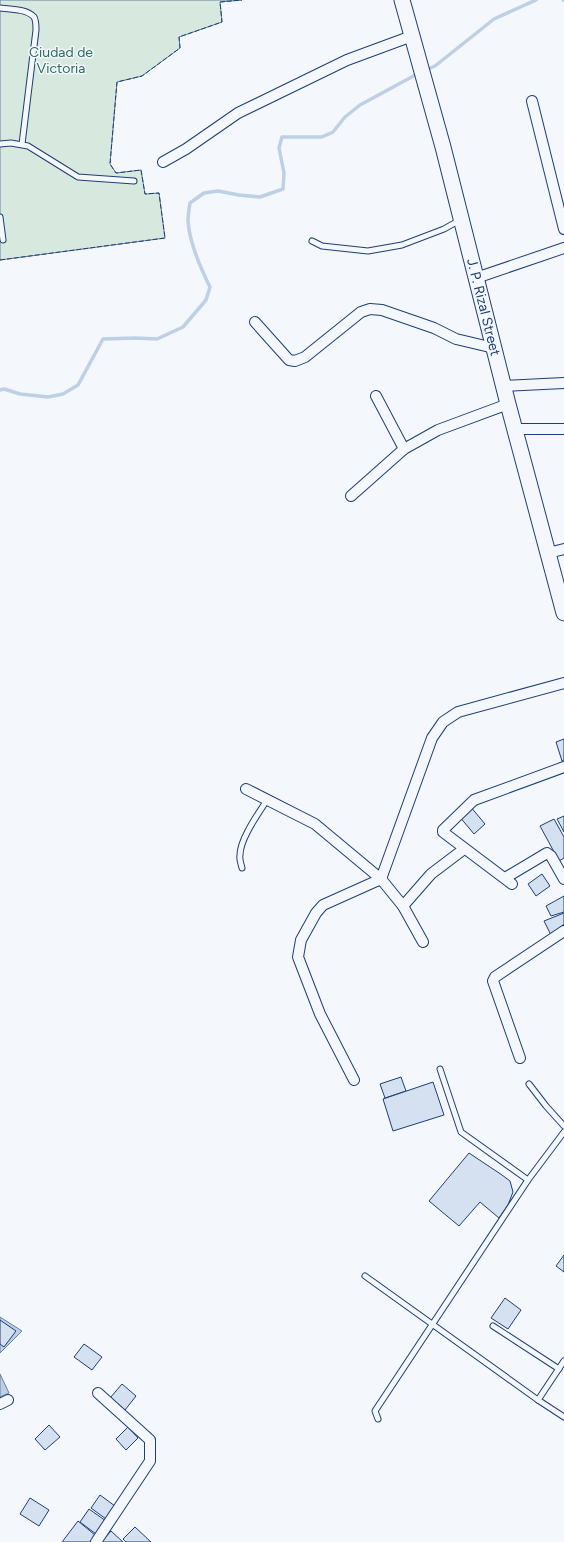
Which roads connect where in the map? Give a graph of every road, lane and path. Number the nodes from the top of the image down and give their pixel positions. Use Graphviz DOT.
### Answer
graph roads {
  1 [pos="402,0"];
  2 [pos="0,8"];
  3 [pos="412,36"];
  4 [pos="532,101"];
  5 [pos="0,144"];
  6 [pos="22,144"];
  7 [pos="163,162"];
  8 [pos="134,181"];
  9 [pos="0,217"];
  10 [pos="461,220"];
  11 [pos="564,229"];
  12 [pos="3,240"];
  13 [pos="312,241"];
  14 [pos="564,248"];
  15 [pos="476,278"];
  16 [pos="255,322"];
  17 [pos="494,348"];
  18 [pos="564,384"];
  19 [pos="504,386"];
  20 [pos="376,396"];
  21 [pos="508,404"];
  22 [pos="564,428"];
  23 [pos="515,429"];
  24 [pos="404,449"];
  25 [pos="351,496"];
  26 [pos="564,549"];
  27 [pos="548,553"];
  28 [pos="564,613"];
  29 [pos="564,683"];
  30 [pos="564,767"];
  31 [pos="246,790"];
  32 [pos="267,800"];
  33 [pos="464,849"];
  34 [pos="242,868"];
  35 [pos="381,879"];
  36 [pos="564,879"];
  37 [pos="403,906"];
  38 [pos="564,931"];
  39 [pos="423,942"];
  40 [pos="520,1058"];
  41 [pos="440,1069"];
  42 [pos="354,1080"];
  43 [pos="529,1084"];
  44 [pos="564,1126"];
  45 [pos="564,1132"];
  46 [pos="528,1180"];
  47 [pos="364,1276"];
  48 [pos="432,1323"];
  49 [pos="493,1326"];
  50 [pos="564,1362"];
  51 [pos="559,1369"];
  52 [pos="98,1392"];
  53 [pos="538,1400"];
  54 [pos="564,1417"];
  55 [pos="378,1418"];
  56 [pos="96,1542"];
  1 -- 3 [label="main road, J. P. Rizal Street"];
  2 -- 6 [label="lane"];
  3 -- 7 [label="street"];
  3 -- 10 [label="main road, J. P. Rizal Street"];
  4 -- 11 [label="street"];
  5 -- 6 [label="lane"];
  6 -- 8 [label="lane"];
  9 -- 12 [label="lane"];
  10 -- 13 [label="lane"];
  10 -- 15 [label="main road, J. P. Rizal Street"];
  14 -- 15 [label="street"];
  15 -- 17 [label="main road, J. P. Rizal Street"];
  16 -- 17 [label="street"];
  17 -- 19 [label="main road, J. P. Rizal Street"];
  18 -- 19 [label="street"];
  19 -- 21 [label="main road, J. P. Rizal Street"];
  20 -- 24 [label="street"];
  21 -- 23 [label="main road, J. P. Rizal Street"];
  21 -- 24 [label="street"];
  22 -- 23 [label="street"];
  23 -- 27 [label="main road, J. P. Rizal Street"];
  24 -- 25 [label="street"];
  26 -- 27 [label="street"];
  27 -- 28 [label="main road, J. P. Rizal Street"];
  29 -- 35 [label="street"];
  30 -- 33 [label="street"];
  31 -- 32 [label="street"];
  32 -- 34 [label="lane"];
  32 -- 35 [label="street"];
  33 -- 36 [label="street"];
  33 -- 37 [label="street"];
  35 -- 37 [label="street"];
  35 -- 42 [label="street"];
  37 -- 39 [label="street"];
  38 -- 40 [label="street"];
  41 -- 46 [label="lane"];
  43 -- 44 [label="lane"];
  45 -- 46 [label="lane"];
  46 -- 48 [label="lane"];
  47 -- 48 [label="lane"];
  48 -- 53 [label="lane"];
  48 -- 55 [label="lane"];
  49 -- 51 [label="lane"];
  50 -- 51 [label="lane"];
  51 -- 53 [label="lane"];
  52 -- 56 [label="street"];
  53 -- 54 [label="lane"];
}
